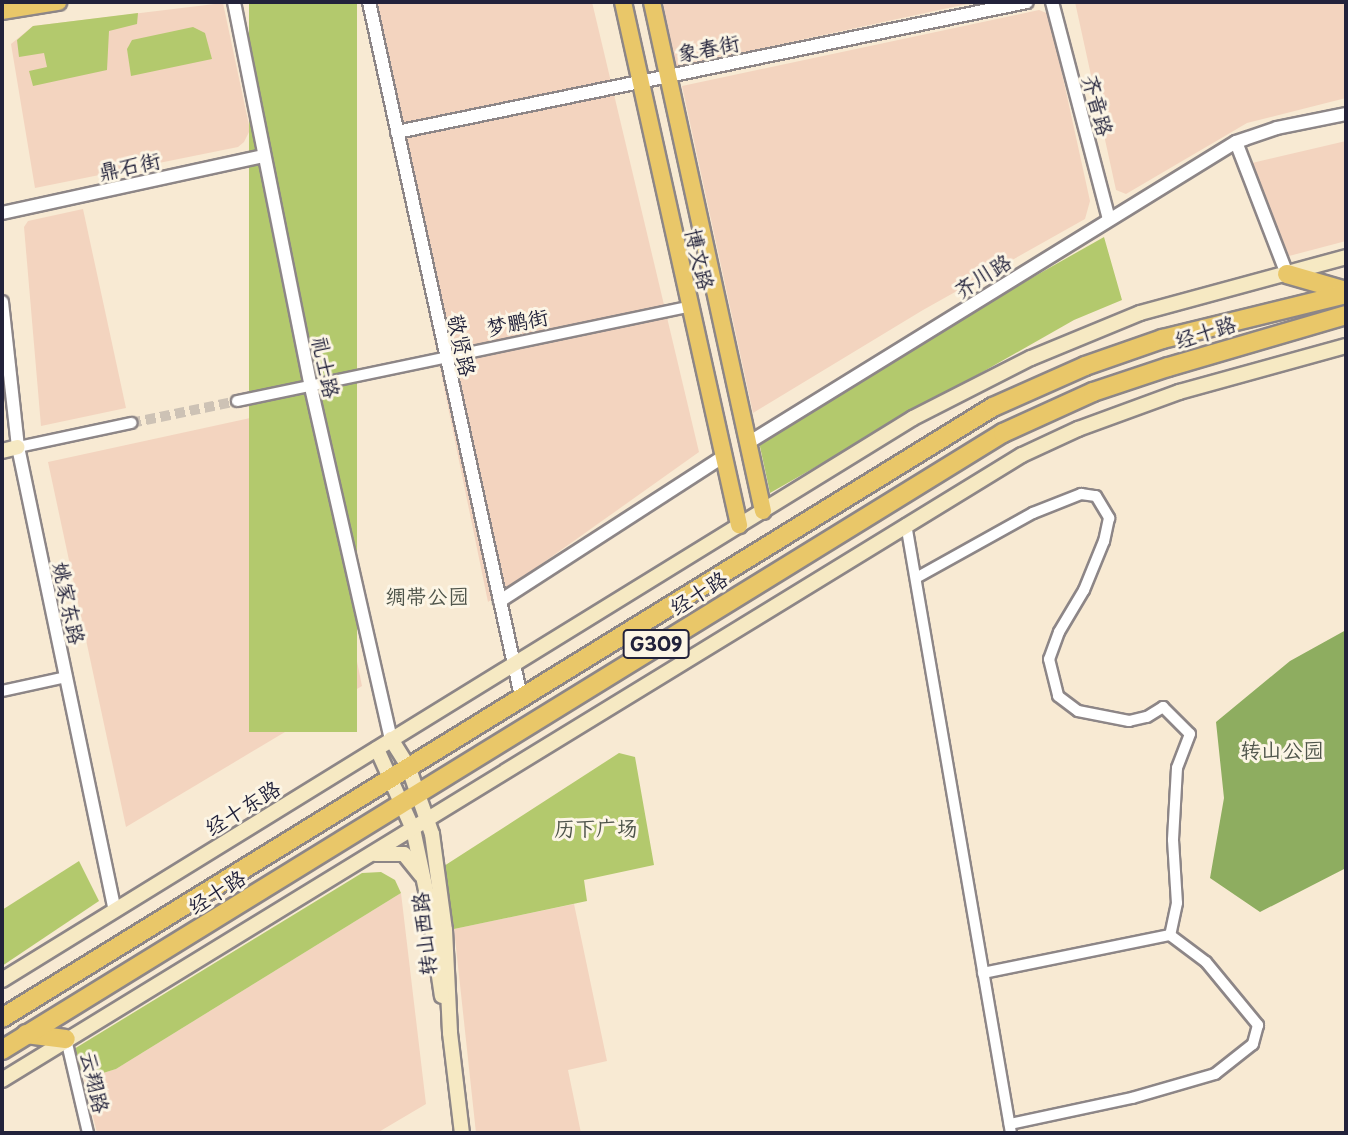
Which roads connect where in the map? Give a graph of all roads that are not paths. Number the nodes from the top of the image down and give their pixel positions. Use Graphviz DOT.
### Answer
graph roads {
  1 [pos="58,2"];
  2 [pos="234,2"];
  3 [pos="369,2"];
  4 [pos="623,2"];
  5 [pos="652,2"];
  6 [pos="1027,2"];
  7 [pos="1052,2"];
  8 [pos="2,11"];
  9 [pos="667,75"];
  10 [pos="640,80"];
  11 [pos="1346,114"];
  12 [pos="397,132"];
  13 [pos="1236,142"];
  14 [pos="264,156"];
  15 [pos="2,213"];
  16 [pos="1109,219"];
  17 [pos="1346,257"];
  18 [pos="1287,274"];
  19 [pos="1346,292"];
  20 [pos="2,302"];
  21 [pos="690,306"];
  22 [pos="1346,315"];
  23 [pos="1346,346"];
  24 [pos="446,355"];
  25 [pos="310,383"];
  26 [pos="237,401"];
  27 [pos="131,423"];
  28 [pos="748,443"];
  29 [pos="18,447"];
  30 [pos="2,451"];
  31 [pos="724,456"];
  32 [pos="763,511"];
  33 [pos="906,524"];
  34 [pos="739,525"];
  35 [pos="916,578"];
  36 [pos="500,601"];
  37 [pos="514,665"];
  38 [pos="66,677"];
  39 [pos="2,691"];
  40 [pos="521,696"];
  41 [pos="391,739"];
  42 [pos="377,749"];
  43 [pos="408,766"];
  44 [pos="390,778"];
  45 [pos="418,791"];
  46 [pos="401,803"];
  47 [pos="428,819"];
  48 [pos="412,829"];
  49 [pos="370,855"];
  50 [pos="425,882"];
  51 [pos="115,910"];
  52 [pos="1170,935"];
  53 [pos="983,973"];
  54 [pos="2,980"];
  55 [pos="2,1018"];
  56 [pos="26,1034"];
  57 [pos="66,1039"];
  58 [pos="2,1050"];
  59 [pos="2,1080"];
  60 [pos="1010,1129"];
  61 [pos="88,1133"];
  62 [pos="453,1133"];
  63 [pos="462,1133"];
  1 -- 8 [label="main road"];
  2 -- 14 [label="street, 礼士路"];
  3 -- 12 [label="street, 敬贤路"];
  4 -- 10 [label="main road, 博文路"];
  5 -- 9 [label="main road, 博文路"];
  6 -- 9 [label="street, 象春街"];
  7 -- 16 [label="street, 齐音路"];
  9 -- 10 [label="street, 象春街"];
  9 -- 28 [label="main road, 博文路"];
  10 -- 12 [label="street, 象春街"];
  10 -- 21 [label="main road, 博文路"];
  11 -- 13 [label="street, 齐川路"];
  12 -- 24 [label="street, 敬贤路"];
  13 -- 16 [label="street, 齐川路"];
  13 -- 18 [label="street"];
  14 -- 15 [label="street, 鼎石街"];
  14 -- 25 [label="street, 礼士路"];
  16 -- 28 [label="street, 齐川路"];
  17 -- 18 [label="main road, 经十路"];
  18 -- 19 [label="highway"];
  18 -- 32 [label="main road, 经十路"];
  19 -- 40 [label="highway, 经十路 / G309"];
  20 -- 29 [label="street, 姚家东路"];
  21 -- 24 [label="street, 梦鹏街"];
  21 -- 31 [label="main road, 博文路"];
  22 -- 45 [label="highway, 经十路 / G309"];
  23 -- 33 [label="main road"];
  24 -- 25 [label="street, 梦鹏街"];
  24 -- 36 [label="street, 敬贤路"];
  25 -- 26 [label="street, 梦鹏街"];
  25 -- 41 [label="street, 礼士路"];
  27 -- 29 [label="street"];
  28 -- 32 [label="main road, 博文路"];
  29 -- 30 [label="main road"];
  29 -- 38 [label="street, 姚家东路"];
  31 -- 34 [label="main road, 博文路"];
  31 -- 36 [label="street"];
  32 -- 34 [label="main road, 经十路"];
  33 -- 35 [label="street"];
  33 -- 47 [label="main road"];
  34 -- 37 [label="main road, 经十路"];
  35 -- 52 [label="street"];
  35 -- 53 [label="street"];
  36 -- 37 [label="street, 敬贤路"];
  37 -- 40 [label="street, 敬贤路"];
  37 -- 41 [label="main road, 经十路"];
  38 -- 39 [label="street"];
  38 -- 51 [label="street, 姚家东路"];
  40 -- 43 [label="highway, 经十路 / G309"];
  41 -- 42 [label="main road, 经十东路"];
  41 -- 43 [label="main road, 转山西路"];
  42 -- 44 [label="main road, 转山西路"];
  42 -- 51 [label="main road, 经十东路"];
  43 -- 44 [label="highway, 经十路 / G309"];
  43 -- 45 [label="main road, 转山西路"];
  44 -- 46 [label="main road, 转山西路"];
  44 -- 55 [label="highway, 经十路 / G309"];
  45 -- 46 [label="highway, 经十路 / G309"];
  45 -- 47 [label="main road, 转山西路"];
  46 -- 48 [label="main road, 转山西路"];
  46 -- 56 [label="highway, 经十路 / G309"];
  47 -- 48 [label="main road"];
  47 -- 63 [label="main road, 转山西路"];
  48 -- 49 [label="main road"];
  48 -- 50 [label="main road, 转山西路"];
  49 -- 50 [label="main road"];
  49 -- 57 [label="main road"];
  50 -- 62 [label="main road, 转山西路"];
  51 -- 54 [label="main road"];
  52 -- 53 [label="street"];
  52 -- 60 [label="street"];
  53 -- 60 [label="street"];
  56 -- 57 [label="highway"];
  56 -- 58 [label="highway, 经十路 / G309"];
  57 -- 59 [label="main road"];
  57 -- 61 [label="street, 云翔路"];
}
